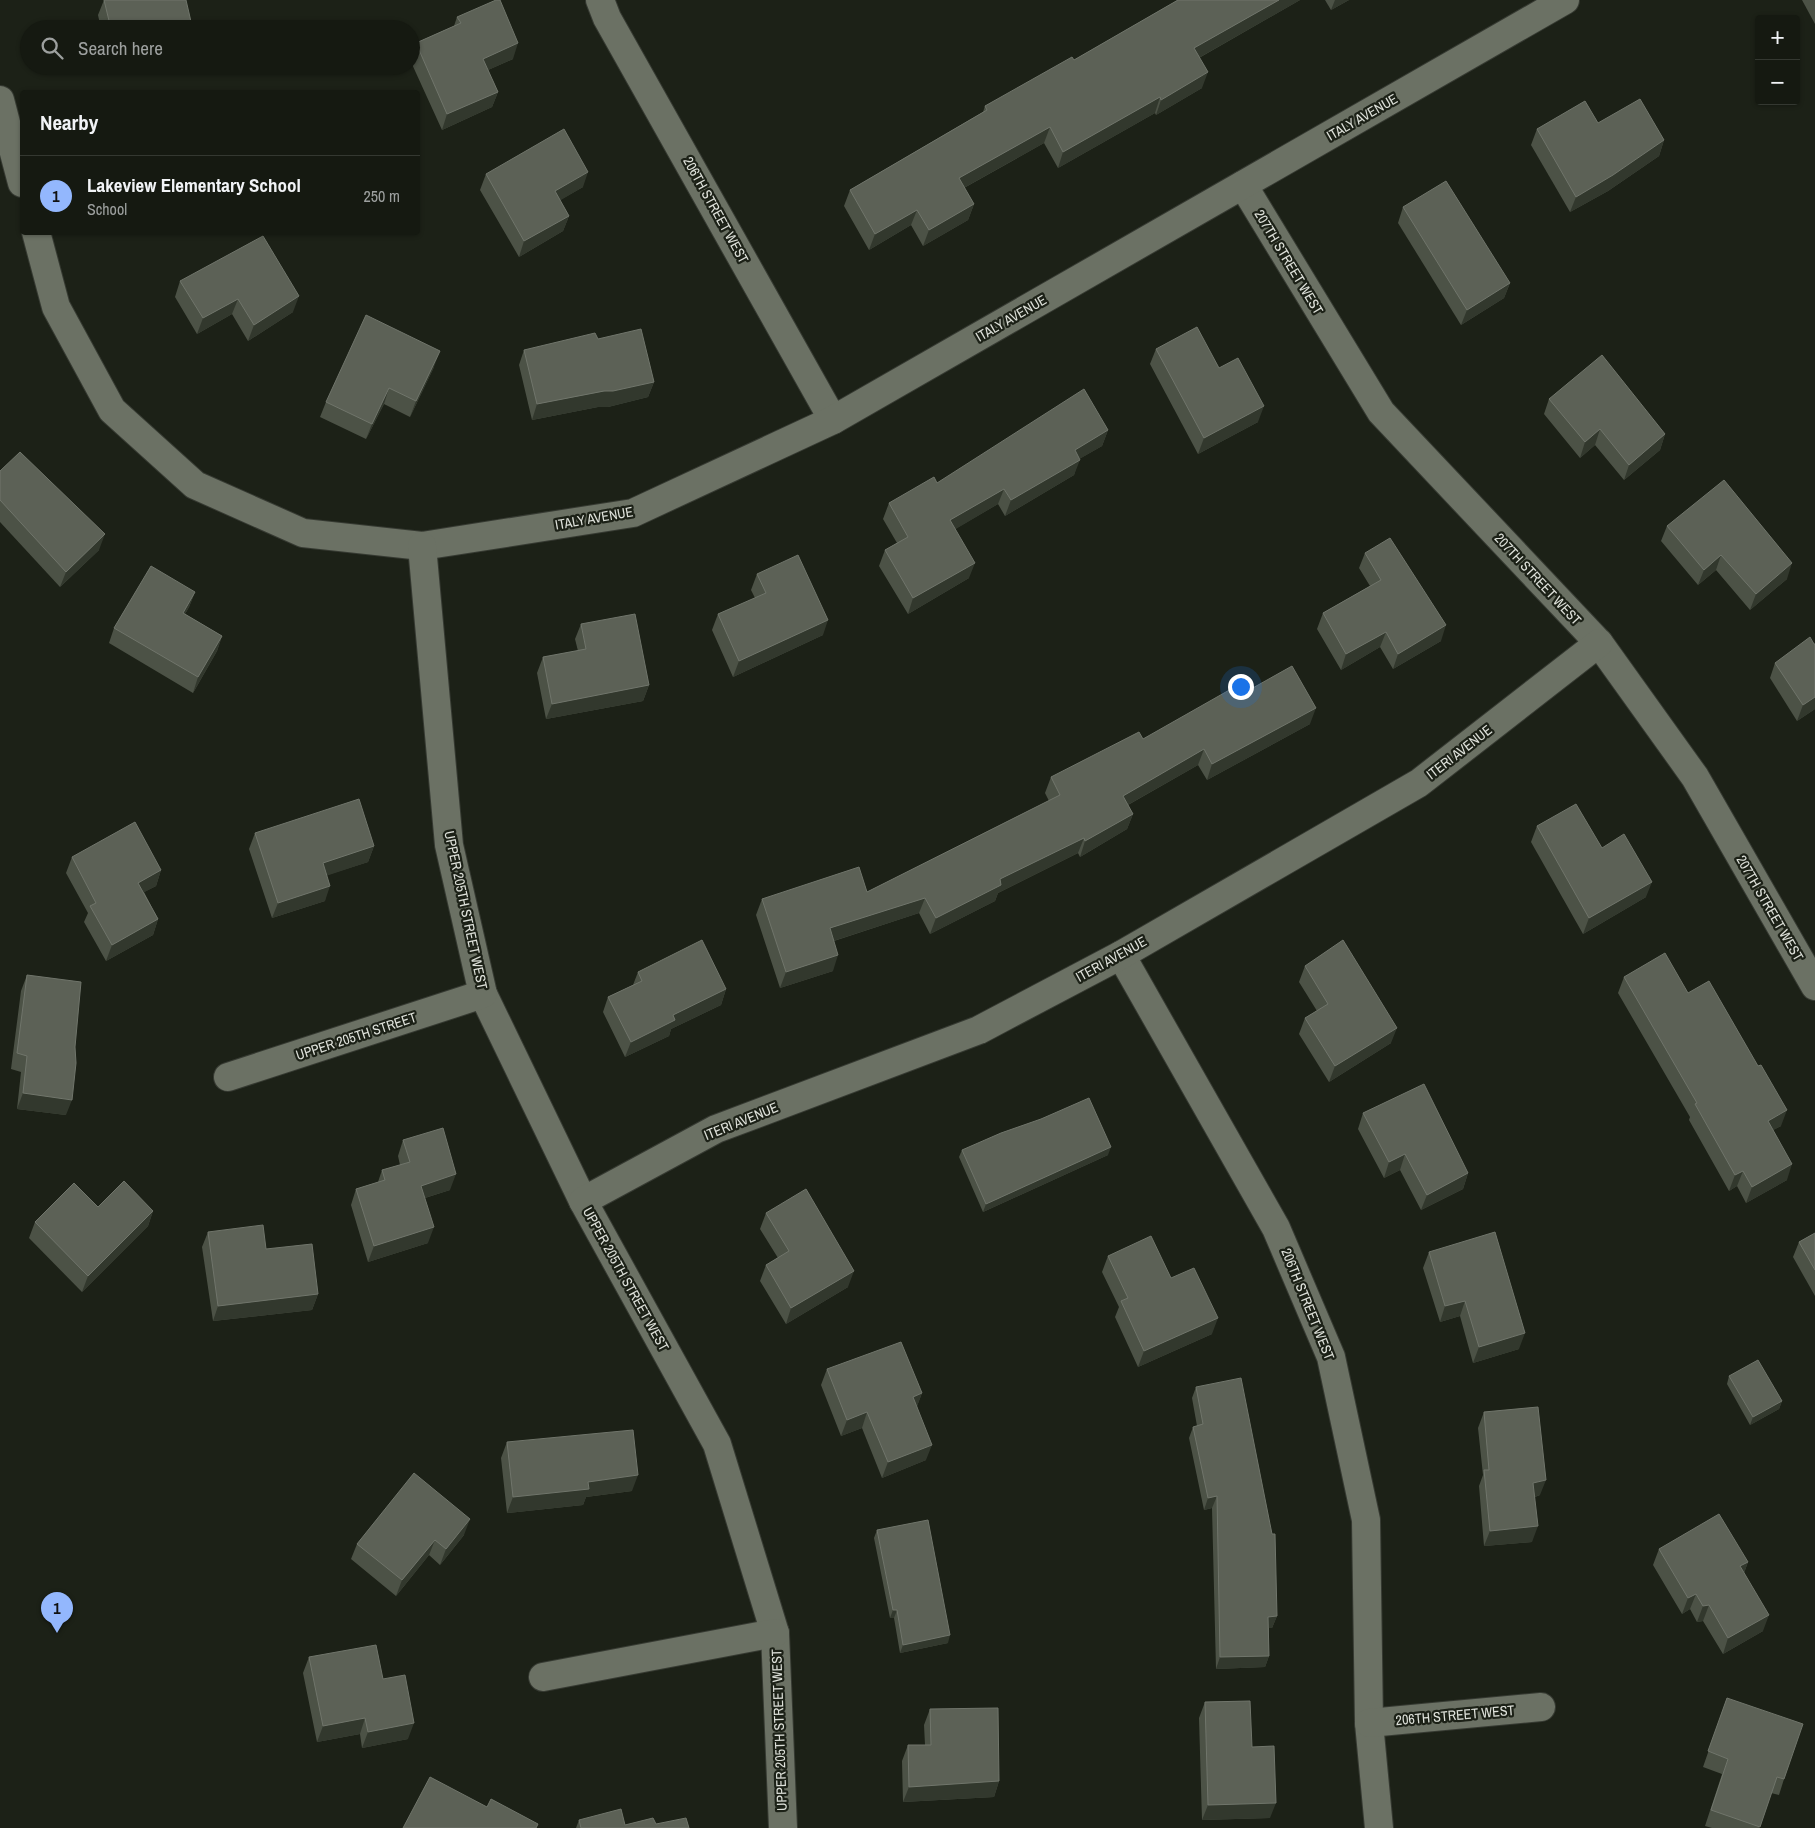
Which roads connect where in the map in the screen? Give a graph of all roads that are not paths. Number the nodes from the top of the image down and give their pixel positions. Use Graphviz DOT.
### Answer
graph roads {
  1 [pos="600,0"];
  2 [pos="1566,0"];
  3 [pos="0,100"];
  4 [pos="20,175"];
  5 [pos="1242,185"];
  6 [pos="37,235"];
  7 [pos="834,420"];
  8 [pos="422,546"];
  9 [pos="1599,644"];
  10 [pos="1121,955"];
  11 [pos="1815,986"];
  12 [pos="484,994"];
  13 [pos="228,1078"];
  14 [pos="583,1201"];
  15 [pos="775,1633"];
  16 [pos="543,1678"];
  17 [pos="1541,1707"];
  18 [pos="1368,1723"];
  19 [pos="783,1828"];
  20 [pos="1379,1828"];
  1 -- 7 [label="street, 206TH STREET WEST"];
  2 -- 5 [label="street, ITALY AVENUE"];
  3 -- 4 [label="street"];
  5 -- 7 [label="street, ITALY AVENUE"];
  5 -- 9 [label="street, 207TH STREET WEST"];
  6 -- 8 [label="street"];
  7 -- 8 [label="street, ITALY AVENUE"];
  8 -- 12 [label="street, UPPER 205TH STREET WEST"];
  9 -- 10 [label="street, ITERI AVENUE"];
  9 -- 11 [label="street, 207TH STREET WEST"];
  10 -- 14 [label="street, ITERI AVENUE"];
  10 -- 18 [label="street, 206TH STREET WEST"];
  12 -- 13 [label="street, UPPER 205TH STREET"];
  12 -- 14 [label="street, UPPER 205TH STREET WEST"];
  14 -- 15 [label="street, UPPER 205TH STREET WEST"];
  15 -- 16 [label="street, UPPER 205TH STREET WEST"];
  15 -- 19 [label="street, UPPER 205TH STREET WEST"];
  17 -- 18 [label="street, 206TH STREET WEST"];
  18 -- 20 [label="street, 206TH STREET WEST"];
}
